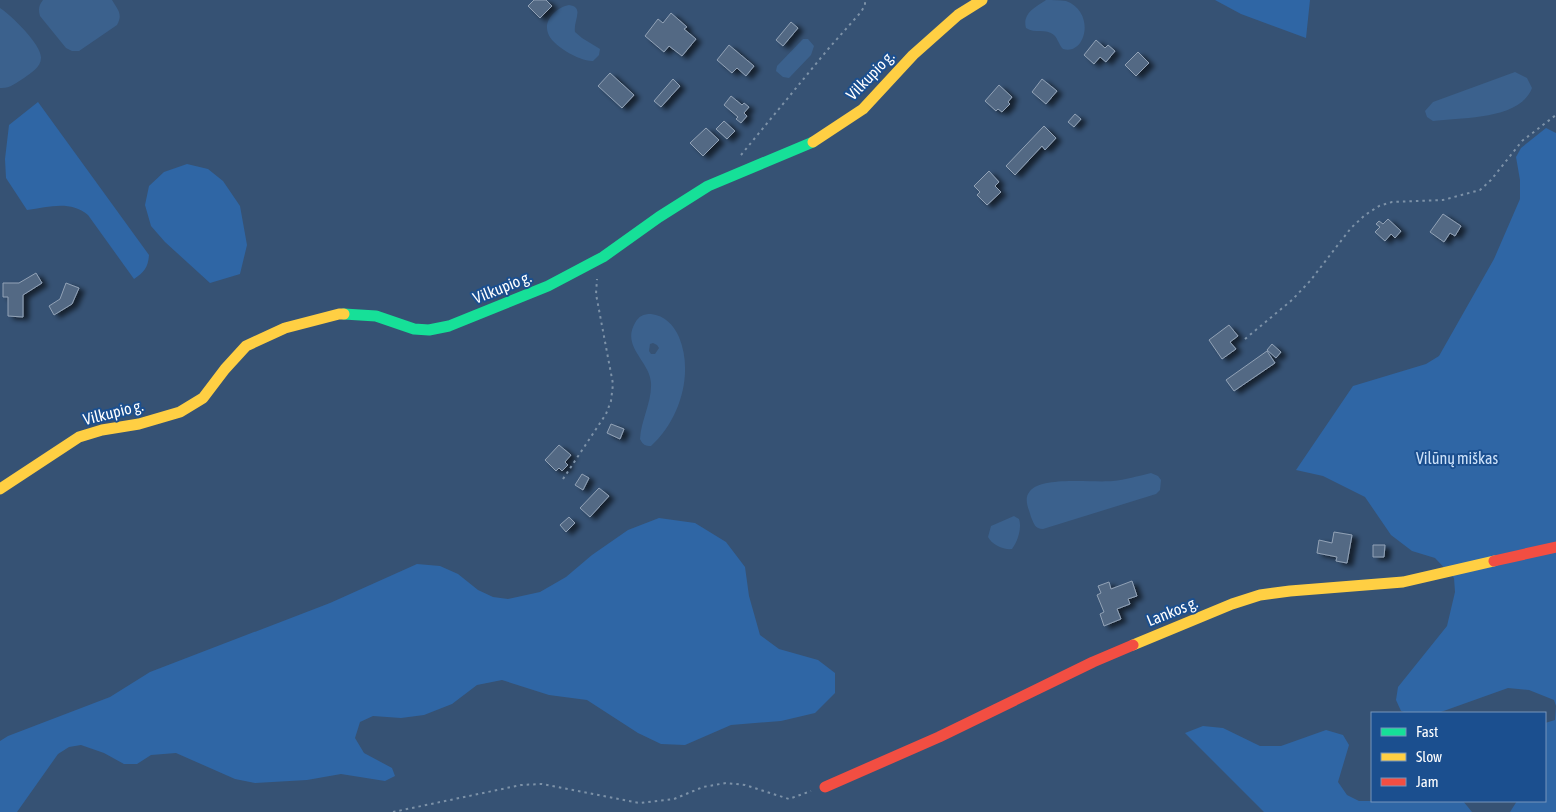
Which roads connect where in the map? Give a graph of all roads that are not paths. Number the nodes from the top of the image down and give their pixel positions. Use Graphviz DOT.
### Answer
graph roads {
  1 [pos="982,0"];
  2 [pos="0,489"];
  3 [pos="1556,547"];
  4 [pos="825,787"];
  1 -- 2 [label="street, Vilkupio g."];
  3 -- 4 [label="street, Lankos g."];
}
